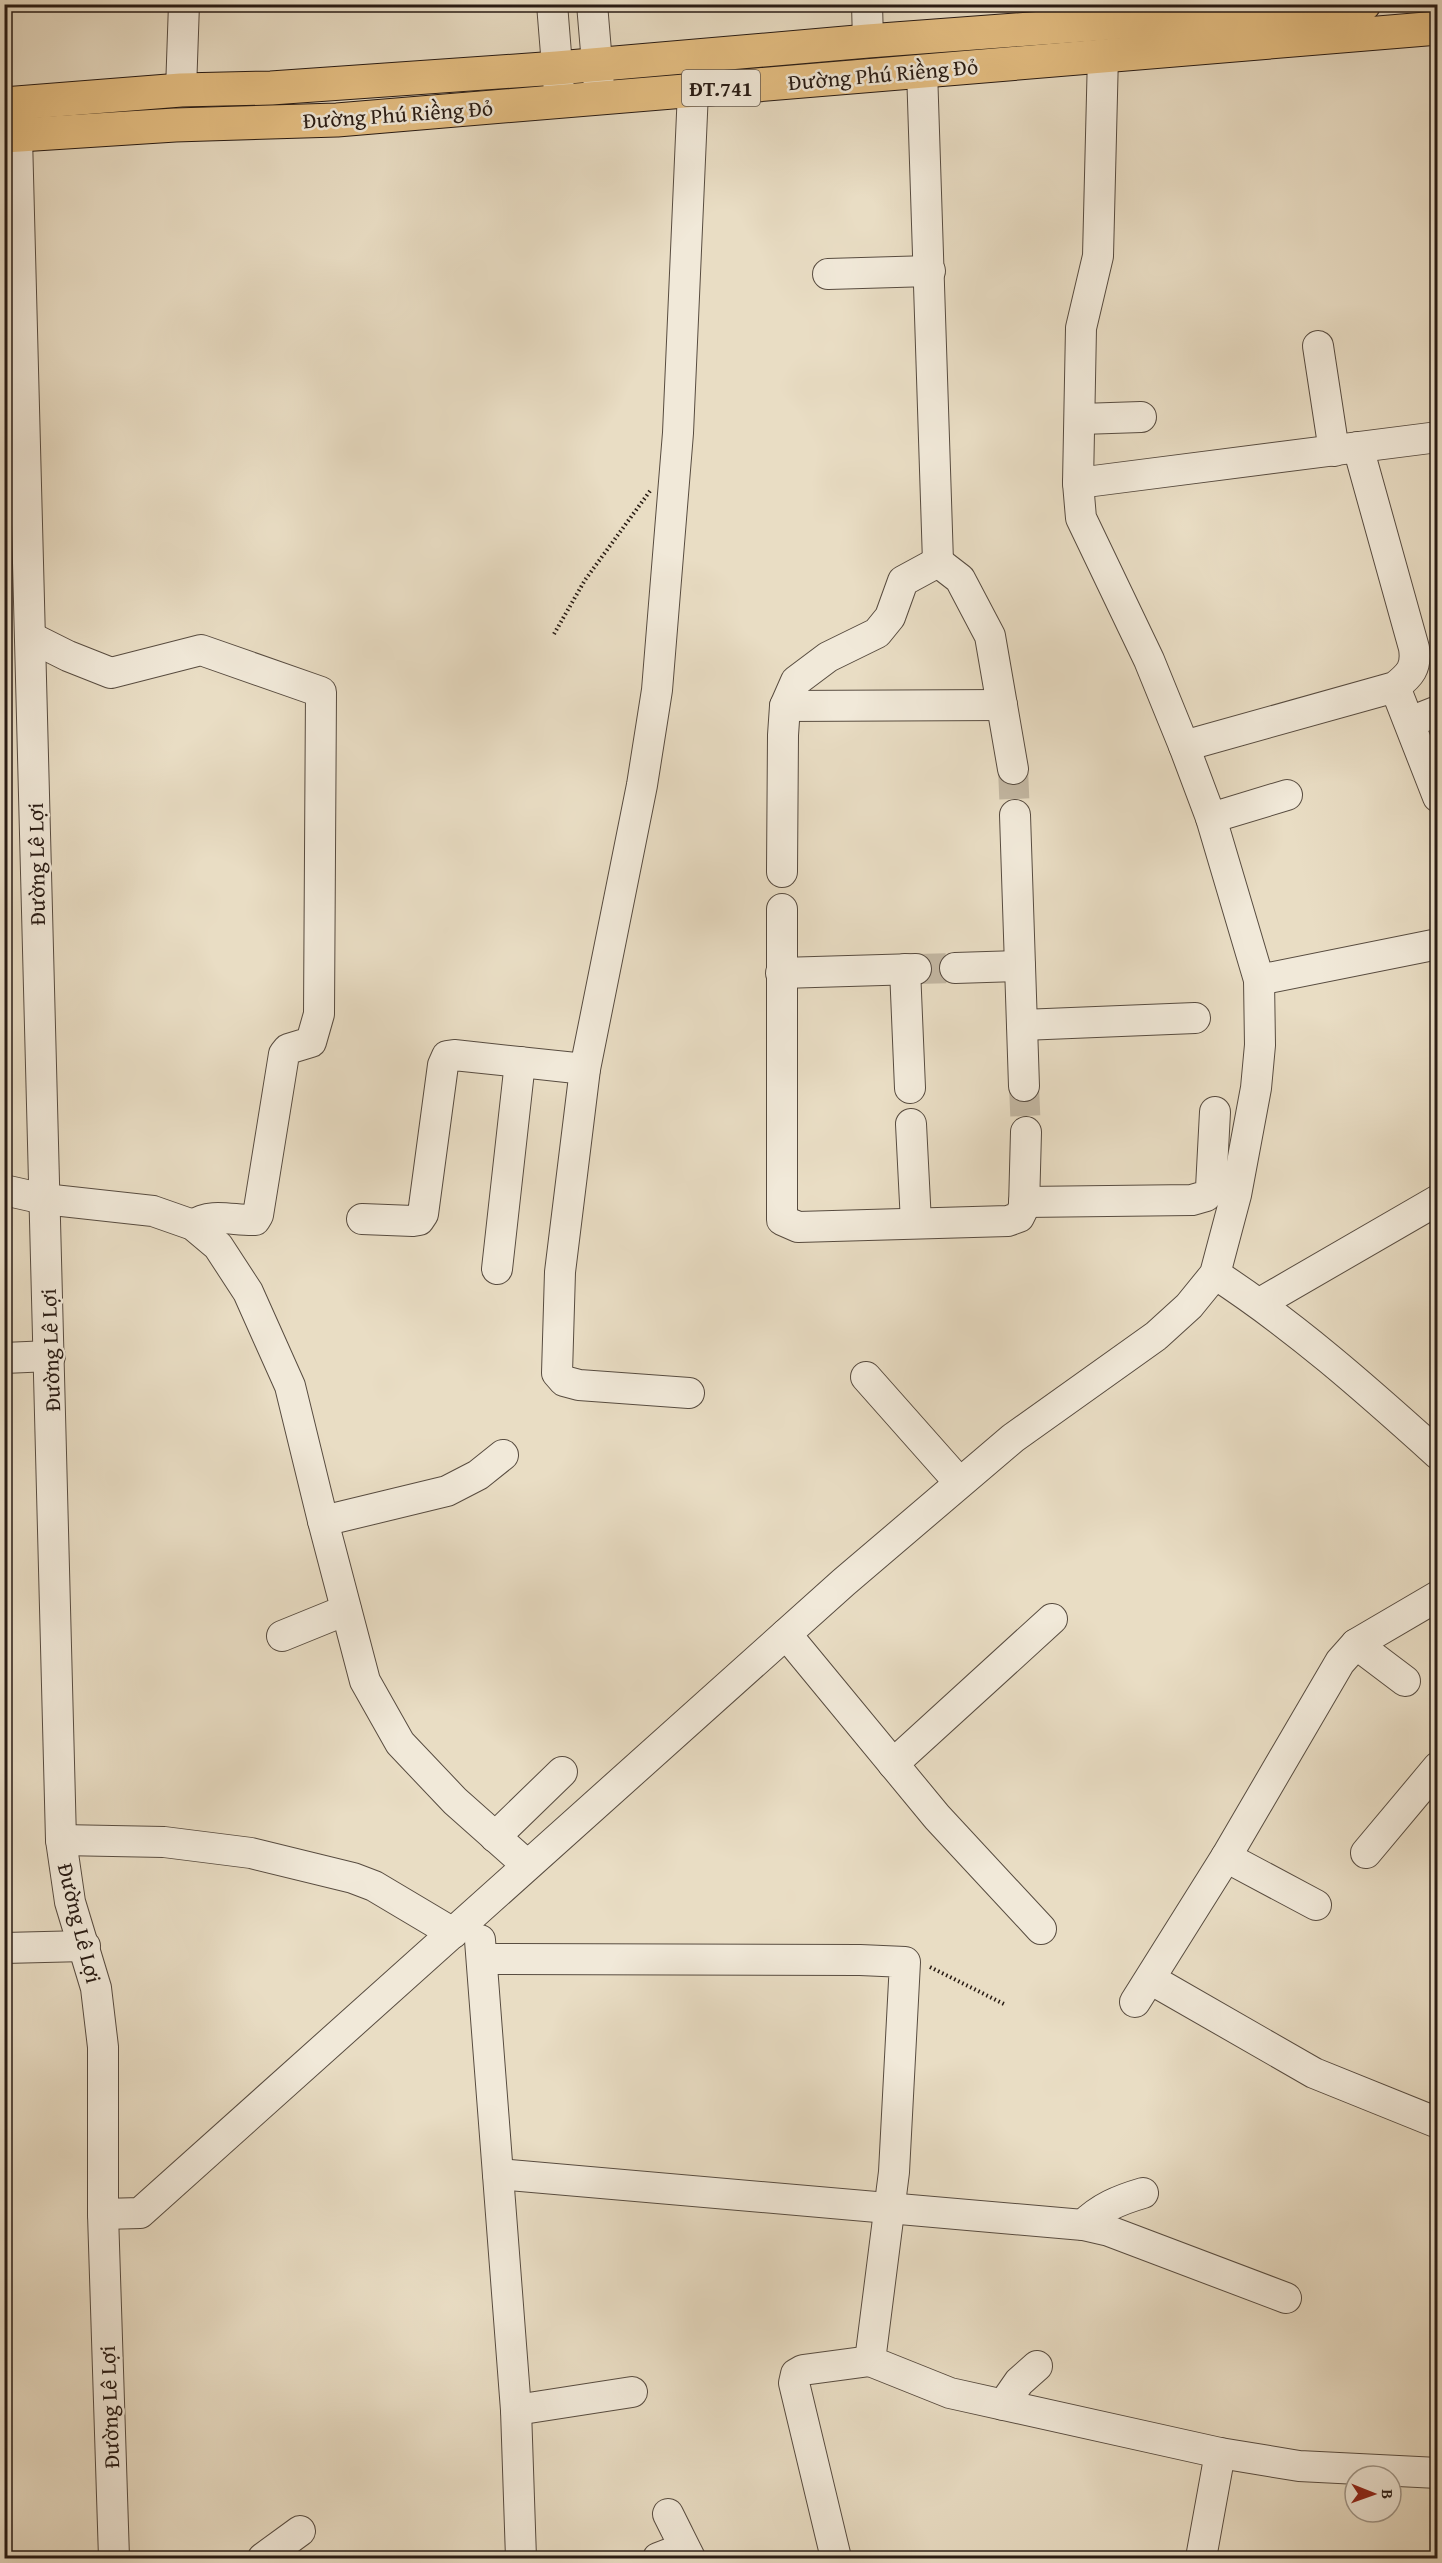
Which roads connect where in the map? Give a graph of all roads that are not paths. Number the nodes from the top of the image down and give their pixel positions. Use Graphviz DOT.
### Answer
graph roads {
  1 [pos="184,4"];
  2 [pos="552,4"];
  3 [pos="592,4"];
  4 [pos="867,4"];
  5 [pos="1364,4"];
  6 [pos="1192,12"];
  7 [pos="1437,28"];
  8 [pos="868,41"];
  9 [pos="1102,55"];
  10 [pos="597,63"];
  11 [pos="557,68"];
  12 [pos="922,70"];
  13 [pos="181,90"];
  14 [pos="693,91"];
  15 [pos="600,99"];
  16 [pos="560,101"];
  17 [pos="11,104"];
  18 [pos="11,136"];
  19 [pos="930,271"];
  20 [pos="828,274"];
  21 [pos="1318,346"];
  22 [pos="1141,417"];
  23 [pos="1081,419"];
  24 [pos="1437,437"];
  25 [pos="1346,449"];
  26 [pos="1077,483"];
  27 [pos="938,562"];
  28 [pos="30,637"];
  29 [pos="1395,687"];
  30 [pos="1002,705"];
  31 [pos="785,706"];
  32 [pos="1437,711"];
  33 [pos="1410,722"];
  34 [pos="1184,746"];
  35 [pos="1013,769"];
  36 [pos="1287,795"];
  37 [pos="1437,796"];
  38 [pos="1015,815"];
  39 [pos="1211,818"];
  40 [pos="782,872"];
  41 [pos="782,909"];
  42 [pos="1437,944"];
  43 [pos="1020,966"];
  44 [pos="955,968"];
  45 [pos="781,973"];
  46 [pos="1259,980"];
  47 [pos="1195,1018"];
  48 [pos="1022,1025"];
  49 [pos="520,1062"];
  50 [pos="585,1069"];
  51 [pos="1024,1086"];
  52 [pos="910,1088"];
  53 [pos="1215,1112"];
  54 [pos="911,1124"];
  55 [pos="1026,1132"];
  56 [pos="4,1190"];
  57 [pos="44,1199"];
  58 [pos="1437,1200"];
  59 [pos="1024,1202"];
  60 [pos="362,1219"];
  61 [pos="915,1223"];
  62 [pos="193,1225"];
  63 [pos="497,1269"];
  64 [pos="1215,1274"];
  65 [pos="1260,1303"];
  66 [pos="50,1356"];
  67 [pos="4,1358"];
  68 [pos="866,1377"];
  69 [pos="689,1393"];
  70 [pos="1437,1454"];
  71 [pos="503,1455"];
  72 [pos="959,1482"];
  73 [pos="323,1521"];
  74 [pos="1437,1596"];
  75 [pos="346,1610"];
  76 [pos="1052,1619"];
  77 [pos="786,1634"];
  78 [pos="282,1636"];
  79 [pos="1356,1644"];
  80 [pos="1405,1681"];
  81 [pos="893,1764"];
  82 [pos="1437,1767"];
  83 [pos="562,1772"];
  84 [pos="495,1837"];
  85 [pos="62,1840"];
  86 [pos="1366,1853"];
  87 [pos="1227,1857"];
  88 [pos="526,1865"];
  89 [pos="1316,1905"];
  90 [pos="476,1914"];
  91 [pos="1041,1929"];
  92 [pos="453,1933"];
  93 [pos="85,1946"];
  94 [pos="4,1948"];
  95 [pos="482,1959"];
  96 [pos="1437,2123"];
  97 [pos="498,2174"];
  98 [pos="1143,2193"];
  99 [pos="889,2209"];
  100 [pos="103,2214"];
  101 [pos="1083,2225"];
  102 [pos="1286,2298"];
  103 [pos="870,2361"];
  104 [pos="1037,2366"];
  105 [pos="632,2392"];
  106 [pos="1004,2405"];
  107 [pos="516,2410"];
  108 [pos="1220,2453"];
  109 [pos="1437,2473"];
  110 [pos="668,2514"];
  111 [pos="300,2531"];
  112 [pos="677,2555"];
  113 [pos="114,2559"];
  114 [pos="263,2559"];
  115 [pos="521,2559"];
  116 [pos="836,2559"];
  117 [pos="1201,2559"];
  1 -- 13 [label="street"];
  2 -- 11 [label="street"];
  3 -- 10 [label="street"];
  4 -- 8 [label="street"];
  5 -- 6 [label="main road, Đường Phú Riềng Đỏ / ĐT.741"];
  6 -- 8 [label="main road, Đường Phú Riềng Đỏ / ĐT.741"];
  7 -- 9 [label="main road, Đường Phú Riềng Đỏ / ĐT.741"];
  8 -- 10 [label="main road, Đường Phú Riềng Đỏ / ĐT.741"];
  9 -- 12 [label="main road, Đường Phú Riềng Đỏ / ĐT.741"];
  9 -- 23 [label="street"];
  10 -- 11 [label="main road, Đường Phú Riềng Đỏ / ĐT.741"];
  10 -- 15 [label="street"];
  11 -- 13 [label="main road, Đường Phú Riềng Đỏ / ĐT.741"];
  11 -- 16 [label="street"];
  12 -- 14 [label="main road, Đường Phú Riềng Đỏ / ĐT.741"];
  12 -- 19 [label="street"];
  13 -- 17 [label="main road, Đường Phú Riềng Đỏ / ĐT.741"];
  14 -- 15 [label="main road, Đường Phú Riềng Đỏ / ĐT.741"];
  14 -- 50 [label="street"];
  15 -- 16 [label="main road, Đường Phú Riềng Đỏ / ĐT.741"];
  16 -- 18 [label="main road, Đường Phú Riềng Đỏ / ĐT.741"];
  17 -- 18 [label="main road"];
  18 -- 28 [label="street, Đường Lê Lợi"];
  19 -- 20 [label="street"];
  19 -- 27 [label="street"];
  21 -- 25 [label="street"];
  22 -- 23 [label="street"];
  23 -- 26 [label="street"];
  24 -- 25 [label="street"];
  25 -- 26 [label="street"];
  25 -- 29 [label="street"];
  26 -- 34 [label="street"];
  27 -- 30 [label="street"];
  27 -- 31 [label="street"];
  28 -- 57 [label="street, Đường Lê Lợi"];
  28 -- 62 [label="street"];
  29 -- 33 [label="street"];
  29 -- 34 [label="street"];
  30 -- 31 [label="street"];
  30 -- 35 [label="street"];
  31 -- 40 [label="street"];
  32 -- 33 [label="street"];
  33 -- 37 [label="street"];
  34 -- 39 [label="street"];
  36 -- 39 [label="street"];
  38 -- 43 [label="street"];
  39 -- 46 [label="street"];
  41 -- 45 [label="street"];
  42 -- 46 [label="street"];
  43 -- 44 [label="street"];
  43 -- 48 [label="street"];
  45 -- 52 [label="street"];
  45 -- 61 [label="street"];
  46 -- 64 [label="street"];
  47 -- 48 [label="street"];
  48 -- 51 [label="street"];
  49 -- 50 [label="street"];
  49 -- 60 [label="street"];
  49 -- 63 [label="street"];
  50 -- 69 [label="street"];
  53 -- 59 [label="street"];
  54 -- 61 [label="street"];
  55 -- 59 [label="street"];
  56 -- 57 [label="street"];
  57 -- 62 [label="street"];
  57 -- 66 [label="street, Đường Lê Lợi"];
  58 -- 65 [label="street"];
  59 -- 61 [label="street"];
  62 -- 73 [label="street"];
  64 -- 65 [label="street"];
  64 -- 72 [label="street"];
  65 -- 70 [label="street"];
  66 -- 67 [label="street"];
  66 -- 85 [label="street, Đường Lê Lợi"];
  68 -- 72 [label="street"];
  71 -- 73 [label="street"];
  72 -- 77 [label="street"];
  73 -- 75 [label="street"];
  74 -- 79 [label="street"];
  75 -- 78 [label="street"];
  75 -- 84 [label="street"];
  76 -- 81 [label="street"];
  77 -- 81 [label="street"];
  77 -- 88 [label="street"];
  79 -- 80 [label="street"];
  79 -- 87 [label="street"];
  81 -- 91 [label="street"];
  82 -- 86 [label="street"];
  83 -- 84 [label="street"];
  84 -- 88 [label="street"];
  85 -- 92 [label="street"];
  85 -- 93 [label="street, Đường Lê Lợi"];
  87 -- 89 [label="street"];
  87 -- 96 [label="street"];
  88 -- 90 [label="street"];
  90 -- 92 [label="street"];
  90 -- 95 [label="street"];
  92 -- 100 [label="street"];
  93 -- 94 [label="street"];
  93 -- 100 [label="street, Đường Lê Lợi"];
  95 -- 97 [label="street"];
  95 -- 99 [label="street"];
  97 -- 99 [label="street"];
  97 -- 107 [label="street"];
  98 -- 101 [label="street"];
  99 -- 101 [label="street"];
  99 -- 103 [label="street"];
  100 -- 113 [label="street, Đường Lê Lợi"];
  101 -- 102 [label="street"];
  103 -- 106 [label="street"];
  103 -- 116 [label="street"];
  104 -- 106 [label="street"];
  105 -- 107 [label="street"];
  106 -- 108 [label="street"];
  107 -- 115 [label="street"];
  108 -- 109 [label="street"];
  108 -- 117 [label="street"];
  110 -- 112 [label="street"];
  111 -- 114 [label="street"];
}
